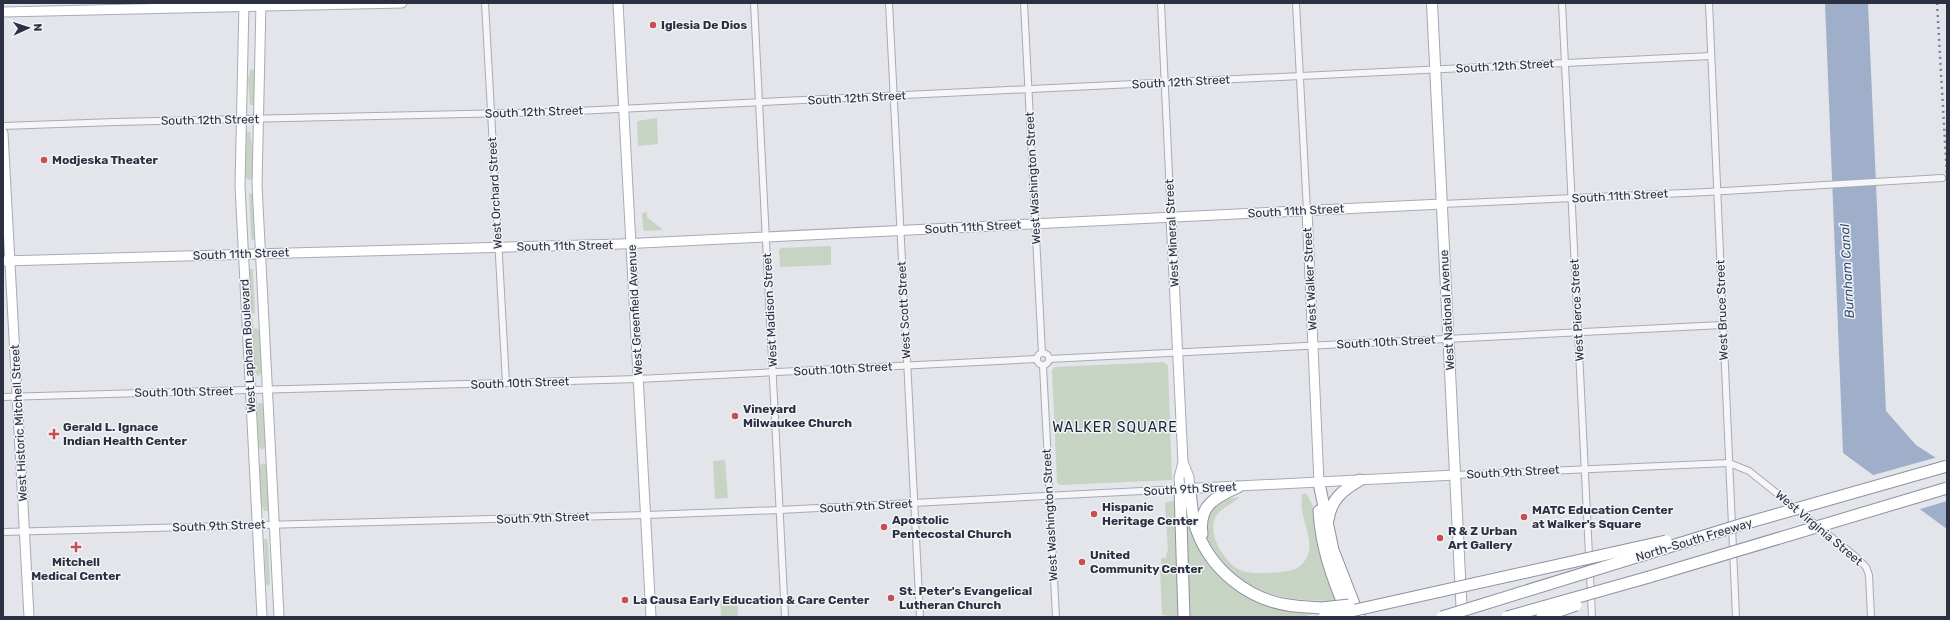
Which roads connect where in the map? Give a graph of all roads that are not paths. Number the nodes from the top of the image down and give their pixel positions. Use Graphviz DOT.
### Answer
graph roads {
  1 [pos="402,3"];
  2 [pos="485,3"];
  3 [pos="618,3"];
  4 [pos="754,3"];
  5 [pos="888,3"];
  6 [pos="1024,3"];
  7 [pos="1160,3"];
  8 [pos="1296,3"];
  9 [pos="1432,3"];
  10 [pos="1562,3"];
  11 [pos="1709,3"];
  12 [pos="244,4"];
  13 [pos="261,4"];
  14 [pos="3,12"];
  15 [pos="1711,56"];
  16 [pos="1566,63"];
  17 [pos="1436,69"];
  18 [pos="1299,76"];
  19 [pos="1165,82"];
  20 [pos="1028,89"];
  21 [pos="893,96"];
  22 [pos="759,102"];
  23 [pos="624,109"];
  24 [pos="491,114"];
  25 [pos="242,120"];
  26 [pos="258,120"];
  27 [pos="3,126"];
  28 [pos="3,134"];
  29 [pos="1942,178"];
  30 [pos="1717,191"];
  31 [pos="1571,198"];
  32 [pos="1442,204"];
  33 [pos="1307,211"];
  34 [pos="1171,217"];
  35 [pos="1036,224"];
  36 [pos="900,230"];
  37 [pos="766,237"];
  38 [pos="631,244"];
  39 [pos="498,247"];
  40 [pos="243,254"];
  41 [pos="260,254"];
  42 [pos="6,261"];
  43 [pos="1722,325"];
  44 [pos="1578,333"];
  45 [pos="1448,339"];
  46 [pos="1313,346"];
  47 [pos="1042,353"];
  48 [pos="1178,353"];
  49 [pos="1036,359"];
  50 [pos="1049,359"];
  51 [pos="907,366"];
  52 [pos="1042,366"];
  53 [pos="773,373"];
  54 [pos="638,379"];
  55 [pos="506,383"];
  56 [pos="250,390"];
  57 [pos="266,390"];
  58 [pos="17,396"];
  59 [pos="3,397"];
  60 [pos="1729,463"];
  61 [pos="1947,466"];
  62 [pos="1585,469"];
  63 [pos="1455,475"];
  64 [pos="1360,480"];
  65 [pos="1320,483"];
  66 [pos="1238,487"];
  67 [pos="1947,488"];
  68 [pos="1185,489"];
  69 [pos="1049,495"];
  70 [pos="914,503"];
  71 [pos="780,510"];
  72 [pos="646,515"];
  73 [pos="1327,524"];
  74 [pos="1743,524"];
  75 [pos="275,525"];
  76 [pos="257,526"];
  77 [pos="24,531"];
  78 [pos="3,532"];
  79 [pos="1203,542"];
  80 [pos="1649,578"];
  81 [pos="1323,612"];
  82 [pos="29,617"];
  83 [pos="262,617"];
  84 [pos="279,617"];
  85 [pos="651,617"];
  86 [pos="785,617"];
  87 [pos="920,617"];
  88 [pos="1056,617"];
  89 [pos="1184,617"];
  90 [pos="1349,617"];
  91 [pos="1359,617"];
  92 [pos="1442,617"];
  93 [pos="1462,617"];
  94 [pos="1507,617"];
  95 [pos="1542,617"];
  96 [pos="1592,617"];
  97 [pos="1736,617"];
  98 [pos="1871,617"];
  1 -- 13 [label="street"];
  2 -- 24 [label="street, West Orchard Street"];
  3 -- 23 [label="street, West Greenfield Avenue"];
  4 -- 22 [label="street, West Madison Street"];
  5 -- 21 [label="street, West Scott Street"];
  6 -- 20 [label="street, West Washington Street"];
  7 -- 19 [label="street, West Mineral Street"];
  8 -- 18 [label="street, West Walker Street"];
  9 -- 17 [label="main road, West National Avenue"];
  10 -- 16 [label="street, West Pierce Street"];
  11 -- 15 [label="street, West Bruce Street"];
  12 -- 13 [label="street"];
  12 -- 14 [label="street"];
  12 -- 25 [label="street, West Lapham Boulevard"];
  13 -- 26 [label="street, West Lapham Boulevard"];
  15 -- 16 [label="street, South 12th Street"];
  15 -- 30 [label="street, West Bruce Street"];
  16 -- 17 [label="street, South 12th Street"];
  16 -- 31 [label="street, West Pierce Street"];
  17 -- 18 [label="street, South 12th Street"];
  17 -- 32 [label="main road, West National Avenue"];
  18 -- 19 [label="street, South 12th Street"];
  18 -- 33 [label="street, West Walker Street"];
  19 -- 20 [label="street, South 12th Street"];
  19 -- 34 [label="street, West Mineral Street"];
  20 -- 21 [label="street, South 12th Street"];
  20 -- 35 [label="street, West Washington Street"];
  21 -- 22 [label="street, South 12th Street"];
  21 -- 36 [label="street, West Scott Street"];
  22 -- 23 [label="street, South 12th Street"];
  22 -- 37 [label="street, West Madison Street"];
  23 -- 24 [label="street, South 12th Street"];
  23 -- 38 [label="street, West Greenfield Avenue"];
  24 -- 26 [label="street, South 12th Street"];
  24 -- 39 [label="street, West Orchard Street"];
  25 -- 26 [label="street, South 12th Street"];
  25 -- 27 [label="street, South 12th Street"];
  25 -- 40 [label="street, West Lapham Boulevard"];
  26 -- 41 [label="street, West Lapham Boulevard"];
  28 -- 42 [label="street, West Historic Mitchell Street"];
  29 -- 30 [label="street, South 11th Street"];
  30 -- 31 [label="street, South 11th Street"];
  30 -- 43 [label="street, West Bruce Street"];
  31 -- 32 [label="street, South 11th Street"];
  31 -- 44 [label="street, West Pierce Street"];
  32 -- 33 [label="street, South 11th Street"];
  32 -- 45 [label="main road, West National Avenue"];
  33 -- 34 [label="street, South 11th Street"];
  33 -- 46 [label="street, West Walker Street"];
  34 -- 35 [label="street, South 11th Street"];
  34 -- 48 [label="street, West Mineral Street"];
  35 -- 36 [label="street, South 11th Street"];
  35 -- 47 [label="street, West Washington Street"];
  36 -- 37 [label="street, South 11th Street"];
  36 -- 51 [label="street, West Scott Street"];
  37 -- 38 [label="street, South 11th Street"];
  37 -- 53 [label="street, West Madison Street"];
  38 -- 39 [label="street, South 11th Street"];
  38 -- 54 [label="street, West Greenfield Avenue"];
  39 -- 41 [label="street, South 11th Street"];
  39 -- 55 [label="street, West Orchard Street"];
  40 -- 41 [label="street, South 11th Street"];
  40 -- 42 [label="street, South 11th Street"];
  40 -- 56 [label="street, West Lapham Boulevard"];
  41 -- 57 [label="street, West Lapham Boulevard"];
  42 -- 58 [label="street, West Historic Mitchell Street"];
  43 -- 44 [label="street, South 10th Street"];
  43 -- 60 [label="street, West Bruce Street"];
  44 -- 45 [label="street, South 10th Street"];
  44 -- 62 [label="street, West Pierce Street"];
  45 -- 46 [label="street, South 10th Street"];
  45 -- 63 [label="main road, West National Avenue"];
  46 -- 48 [label="street, South 10th Street"];
  46 -- 65 [label="street, West Walker Street"];
  47 -- 49 [label="street"];
  47 -- 50 [label="street"];
  48 -- 50 [label="street, South 10th Street"];
  48 -- 68 [label="street, West Mineral Street"];
  49 -- 51 [label="street, South 10th Street"];
  49 -- 52 [label="street"];
  50 -- 52 [label="street"];
  51 -- 53 [label="street, South 10th Street"];
  51 -- 70 [label="street, West Scott Street"];
  52 -- 69 [label="street, West Washington Street"];
  53 -- 54 [label="street, South 10th Street"];
  53 -- 71 [label="street, West Madison Street"];
  54 -- 55 [label="street, South 10th Street"];
  54 -- 72 [label="street, West Greenfield Avenue"];
  55 -- 57 [label="street, South 10th Street"];
  56 -- 57 [label="street, South 10th Street"];
  56 -- 58 [label="street, South 10th Street"];
  56 -- 76 [label="street, West Lapham Boulevard"];
  57 -- 75 [label="street, West Lapham Boulevard"];
  58 -- 59 [label="street, South 10th Street"];
  58 -- 77 [label="street, West Historic Mitchell Street"];
  60 -- 62 [label="street, South 9th Street"];
  60 -- 97 [label="street, West Bruce Street"];
  60 -- 98 [label="street, West Virginia Street"];
  61 -- 74 [label="highway, North-South Freeway, bridge"];
  62 -- 63 [label="street, South 9th Street"];
  62 -- 96 [label="street, West Pierce Street"];
  63 -- 64 [label="street, South 9th Street"];
  63 -- 93 [label="main road, West National Avenue"];
  64 -- 65 [label="street, South 9th Street"];
  64 -- 73 [label="highway"];
  65 -- 66 [label="street, South 9th Street"];
  65 -- 73 [label="highway"];
  65 -- 90 [label="highway"];
  66 -- 68 [label="street, South 9th Street"];
  66 -- 79 [label="highway"];
  67 -- 80 [label="highway, North-South Freeway, bridge"];
  68 -- 69 [label="street, South 9th Street"];
  68 -- 79 [label="highway"];
  68 -- 89 [label="highway"];
  69 -- 70 [label="street, South 9th Street"];
  69 -- 88 [label="street, West Washington Street"];
  70 -- 71 [label="street, South 9th Street"];
  70 -- 87 [label="street, West Scott Street"];
  71 -- 72 [label="street, South 9th Street"];
  71 -- 86 [label="street, West Madison Street"];
  72 -- 75 [label="street, South 9th Street"];
  72 -- 85 [label="street, West Greenfield Avenue"];
  73 -- 91 [label="highway"];
  74 -- 81 [label="highway, bridge"];
  74 -- 92 [label="highway, North-South Freeway, bridge"];
  75 -- 76 [label="street, South 9th Street"];
  75 -- 84 [label="street, West Lapham Boulevard"];
  76 -- 77 [label="street, South 9th Street"];
  76 -- 83 [label="street, West Lapham Boulevard"];
  77 -- 78 [label="street, South 9th Street"];
  77 -- 82 [label="street, West Historic Mitchell Street"];
  79 -- 81 [label="highway"];
  80 -- 94 [label="highway, North-South Freeway, bridge"];
  80 -- 95 [label="highway, bridge"];
}
